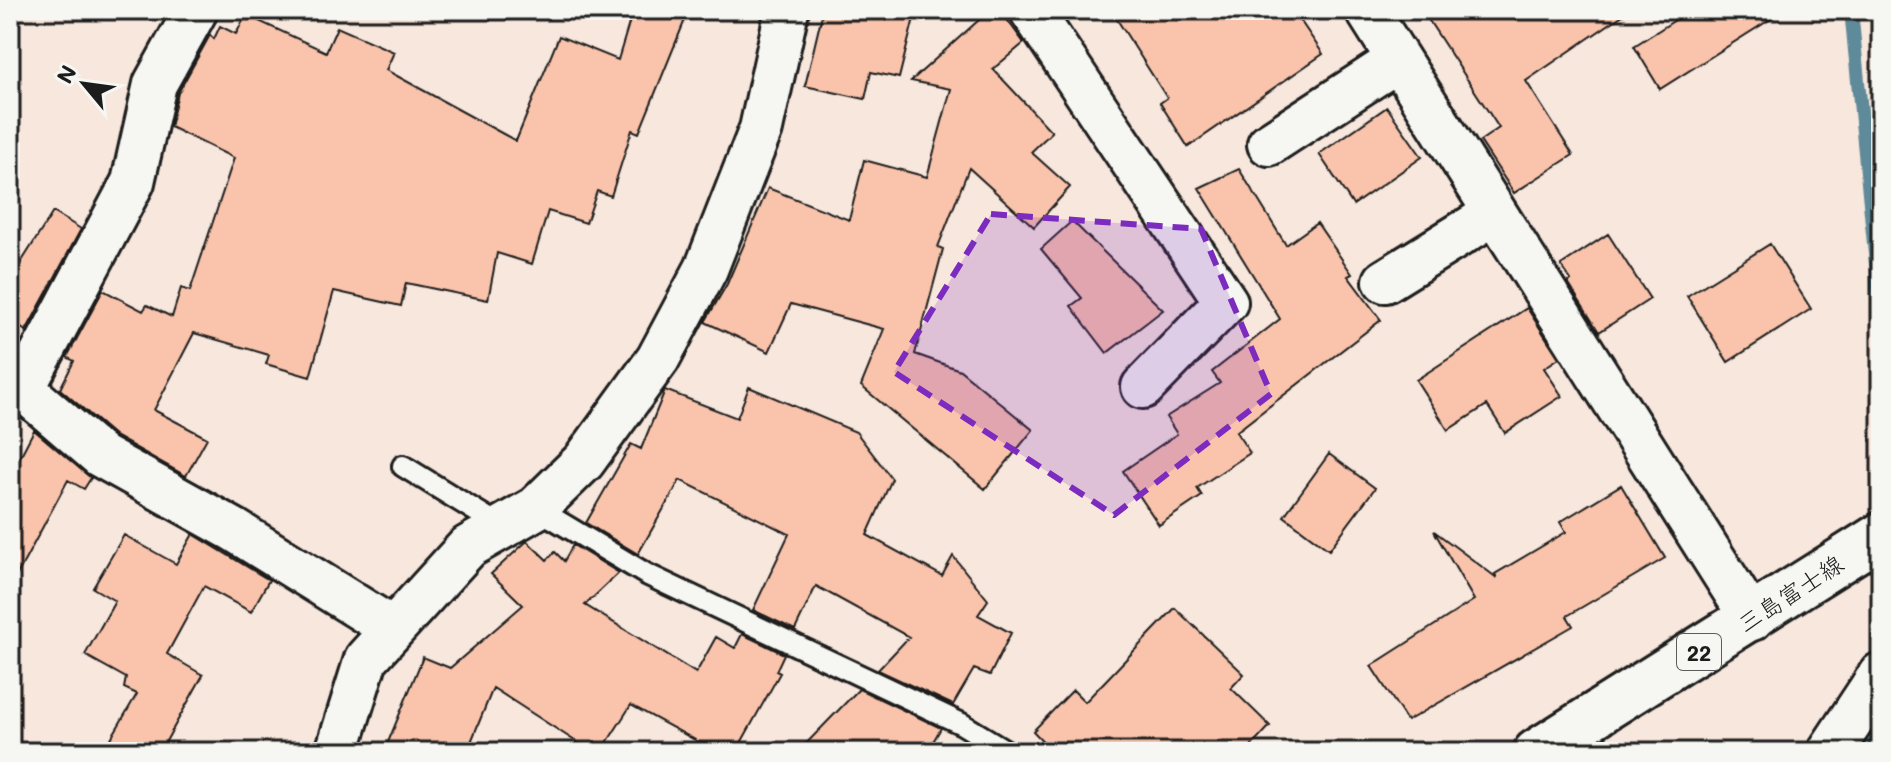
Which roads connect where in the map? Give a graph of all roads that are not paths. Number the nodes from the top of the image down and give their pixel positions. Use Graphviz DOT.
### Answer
graph roads {
  1 [pos="196,10"];
  2 [pos="1031,10"];
  3 [pos="1367,10"];
  4 [pos="786,11"];
  5 [pos="1398,60"];
  6 [pos="1269,144"];
  7 [pos="1495,213"];
  8 [pos="1385,281"];
  9 [pos="1143,387"];
  10 [pos="403,466"];
  11 [pos="519,517"];
  12 [pos="1870,541"];
  13 [pos="1752,619"];
  14 [pos="393,629"];
  15 [pos="1881,675"];
  16 [pos="337,752"];
  17 [pos="1008,752"];
  18 [pos="1536,752"];
  19 [pos="1830,752"];
  1 -- 14 [label="street"];
  2 -- 9 [label="street"];
  3 -- 5 [label="street"];
  4 -- 11 [label="street"];
  5 -- 6 [label="street"];
  5 -- 7 [label="street"];
  7 -- 8 [label="street"];
  7 -- 13 [label="street"];
  10 -- 11 [label="lane"];
  11 -- 14 [label="street"];
  11 -- 17 [label="lane"];
  12 -- 13 [label="main road, 三島富士線 / 22"];
  13 -- 18 [label="main road, 三島富士線 / 22"];
  14 -- 16 [label="street"];
  15 -- 19 [label="main road"];
}
